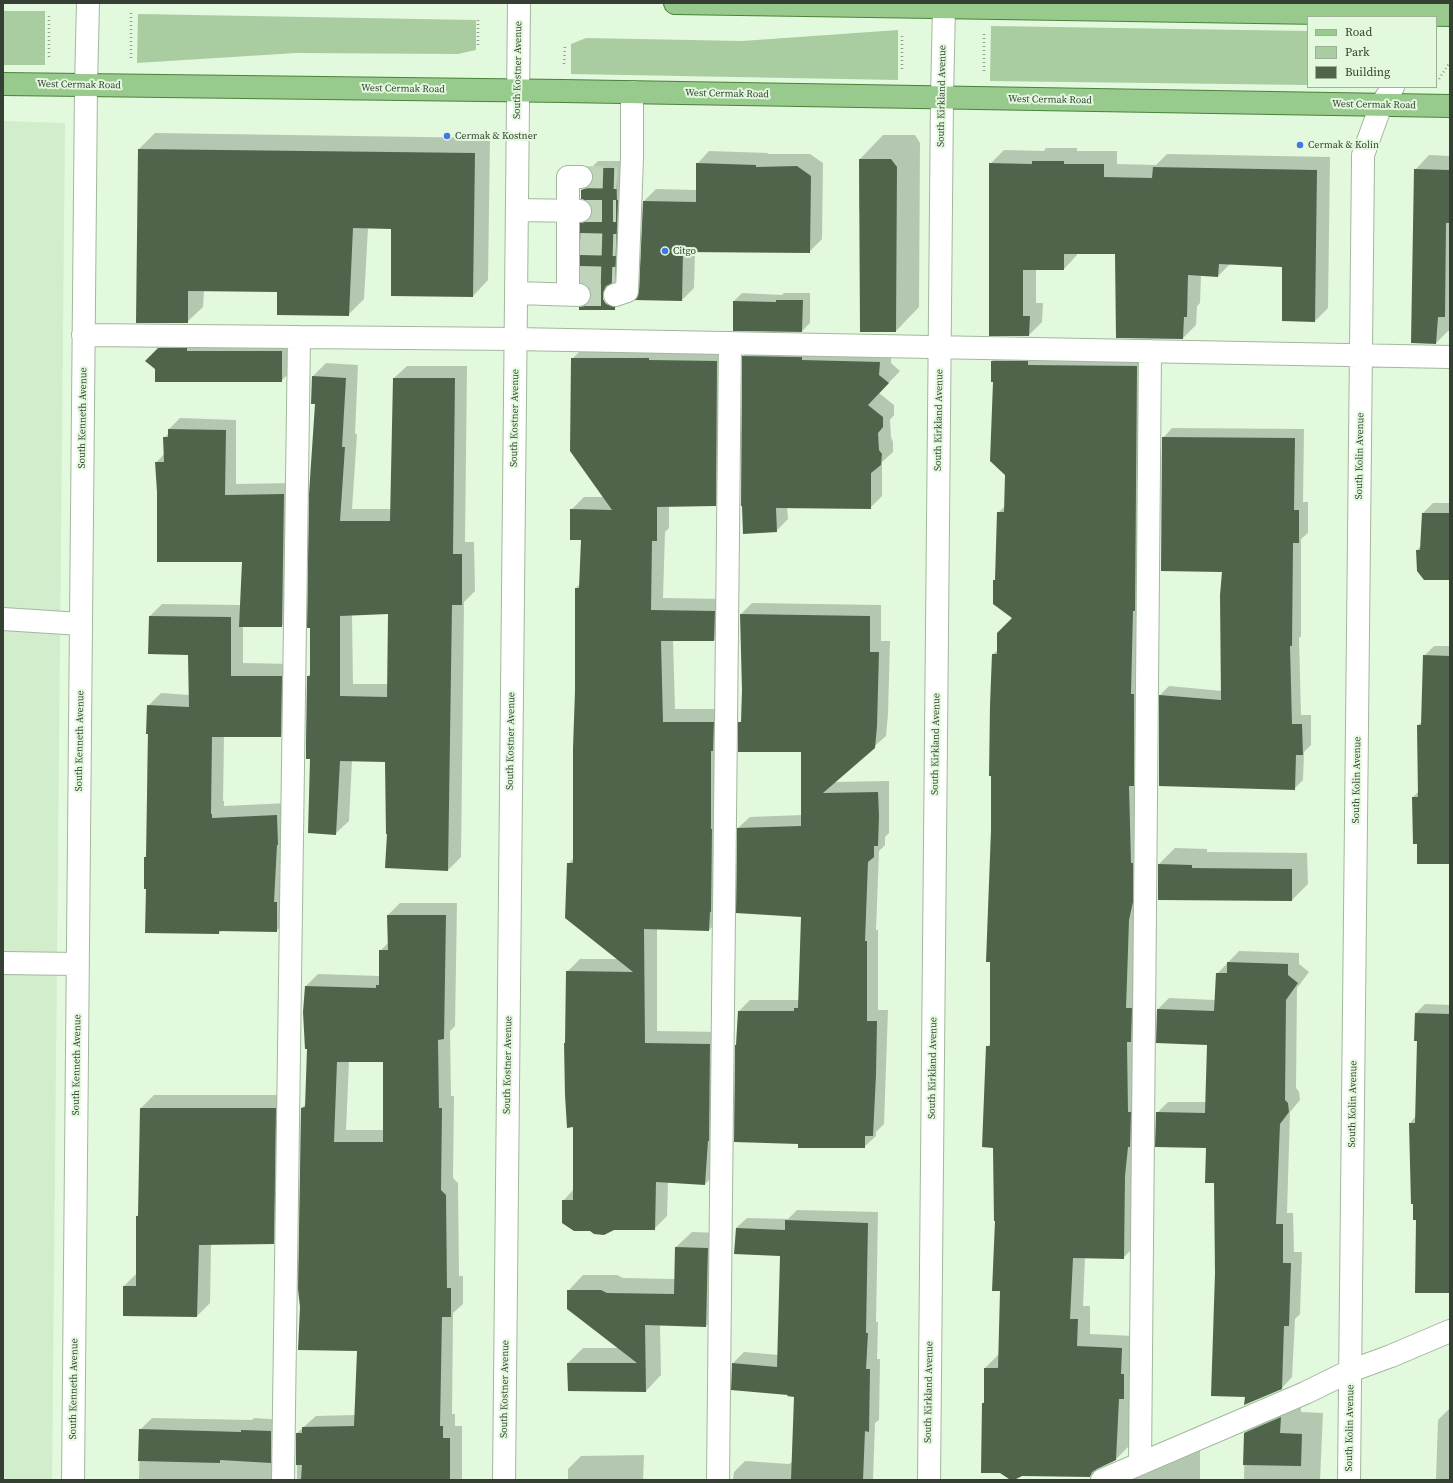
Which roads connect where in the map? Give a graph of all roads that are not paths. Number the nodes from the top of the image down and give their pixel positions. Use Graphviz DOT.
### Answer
graph roads {
  1 [pos="88,3"];
  2 [pos="519,3"];
  3 [pos="675,3"];
  4 [pos="944,7"];
  5 [pos="1445,15"];
  6 [pos="3,84"];
  7 [pos="86,85"];
  8 [pos="1392,88"];
  9 [pos="518,91"];
  10 [pos="632,92"];
  11 [pos="942,98"];
  12 [pos="1381,105"];
  13 [pos="1450,106"];
  14 [pos="581,177"];
  15 [pos="517,210"];
  16 [pos="574,211"];
  17 [pos="619,284"];
  18 [pos="516,293"];
  19 [pos="84,334"];
  20 [pos="299,337"];
  21 [pos="515,339"];
  22 [pos="730,343"];
  23 [pos="939,347"];
  24 [pos="1150,351"];
  25 [pos="1362,355"];
  26 [pos="1450,357"];
  27 [pos="3,620"];
  28 [pos="81,624"];
  29 [pos="3,963"];
  30 [pos="77,964"];
  31 [pos="1450,1330"];
  32 [pos="1350,1372"];
  33 [pos="1140,1464"];
  34 [pos="73,1480"];
  35 [pos="283,1480"];
  36 [pos="504,1480"];
  37 [pos="718,1480"];
  38 [pos="929,1480"];
  39 [pos="1102,1480"];
  40 [pos="1349,1480"];
  1 -- 7 [label="street, South Kenneth Avenue"];
  2 -- 9 [label="street, South Kostner Avenue"];
  3 -- 4 [label="main road"];
  4 -- 5 [label="main road"];
  4 -- 11 [label="street, South Kirkland Avenue"];
  6 -- 7 [label="main road, West Cermak Road"];
  7 -- 9 [label="main road, West Cermak Road"];
  7 -- 19 [label="street, South Kenneth Avenue"];
  8 -- 12 [label="street, South Kolin Avenue"];
  9 -- 10 [label="main road, West Cermak Road"];
  9 -- 15 [label="street, South Kostner Avenue"];
  10 -- 11 [label="main road, West Cermak Road"];
  10 -- 17 [label="street"];
  11 -- 12 [label="main road, West Cermak Road"];
  11 -- 23 [label="street, South Kirkland Avenue"];
  12 -- 13 [label="main road, West Cermak Road"];
  12 -- 25 [label="street, South Kolin Avenue"];
  14 -- 16 [label="street"];
  15 -- 16 [label="street"];
  15 -- 18 [label="street, South Kostner Avenue"];
  16 -- 18 [label="street"];
  18 -- 21 [label="street, South Kostner Avenue"];
  19 -- 20 [label="street"];
  19 -- 28 [label="street, South Kenneth Avenue"];
  20 -- 21 [label="street"];
  20 -- 35 [label="street"];
  21 -- 22 [label="street"];
  21 -- 36 [label="street, South Kostner Avenue"];
  22 -- 23 [label="street"];
  22 -- 37 [label="street"];
  23 -- 24 [label="street"];
  23 -- 38 [label="street, South Kirkland Avenue"];
  24 -- 25 [label="street"];
  24 -- 33 [label="street"];
  25 -- 26 [label="street"];
  25 -- 32 [label="street, South Kolin Avenue"];
  27 -- 28 [label="street"];
  28 -- 30 [label="street, South Kenneth Avenue"];
  29 -- 30 [label="street"];
  30 -- 34 [label="street, South Kenneth Avenue"];
  31 -- 32 [label="street"];
  32 -- 33 [label="street"];
  32 -- 40 [label="street, South Kolin Avenue"];
  33 -- 39 [label="street"];
}
